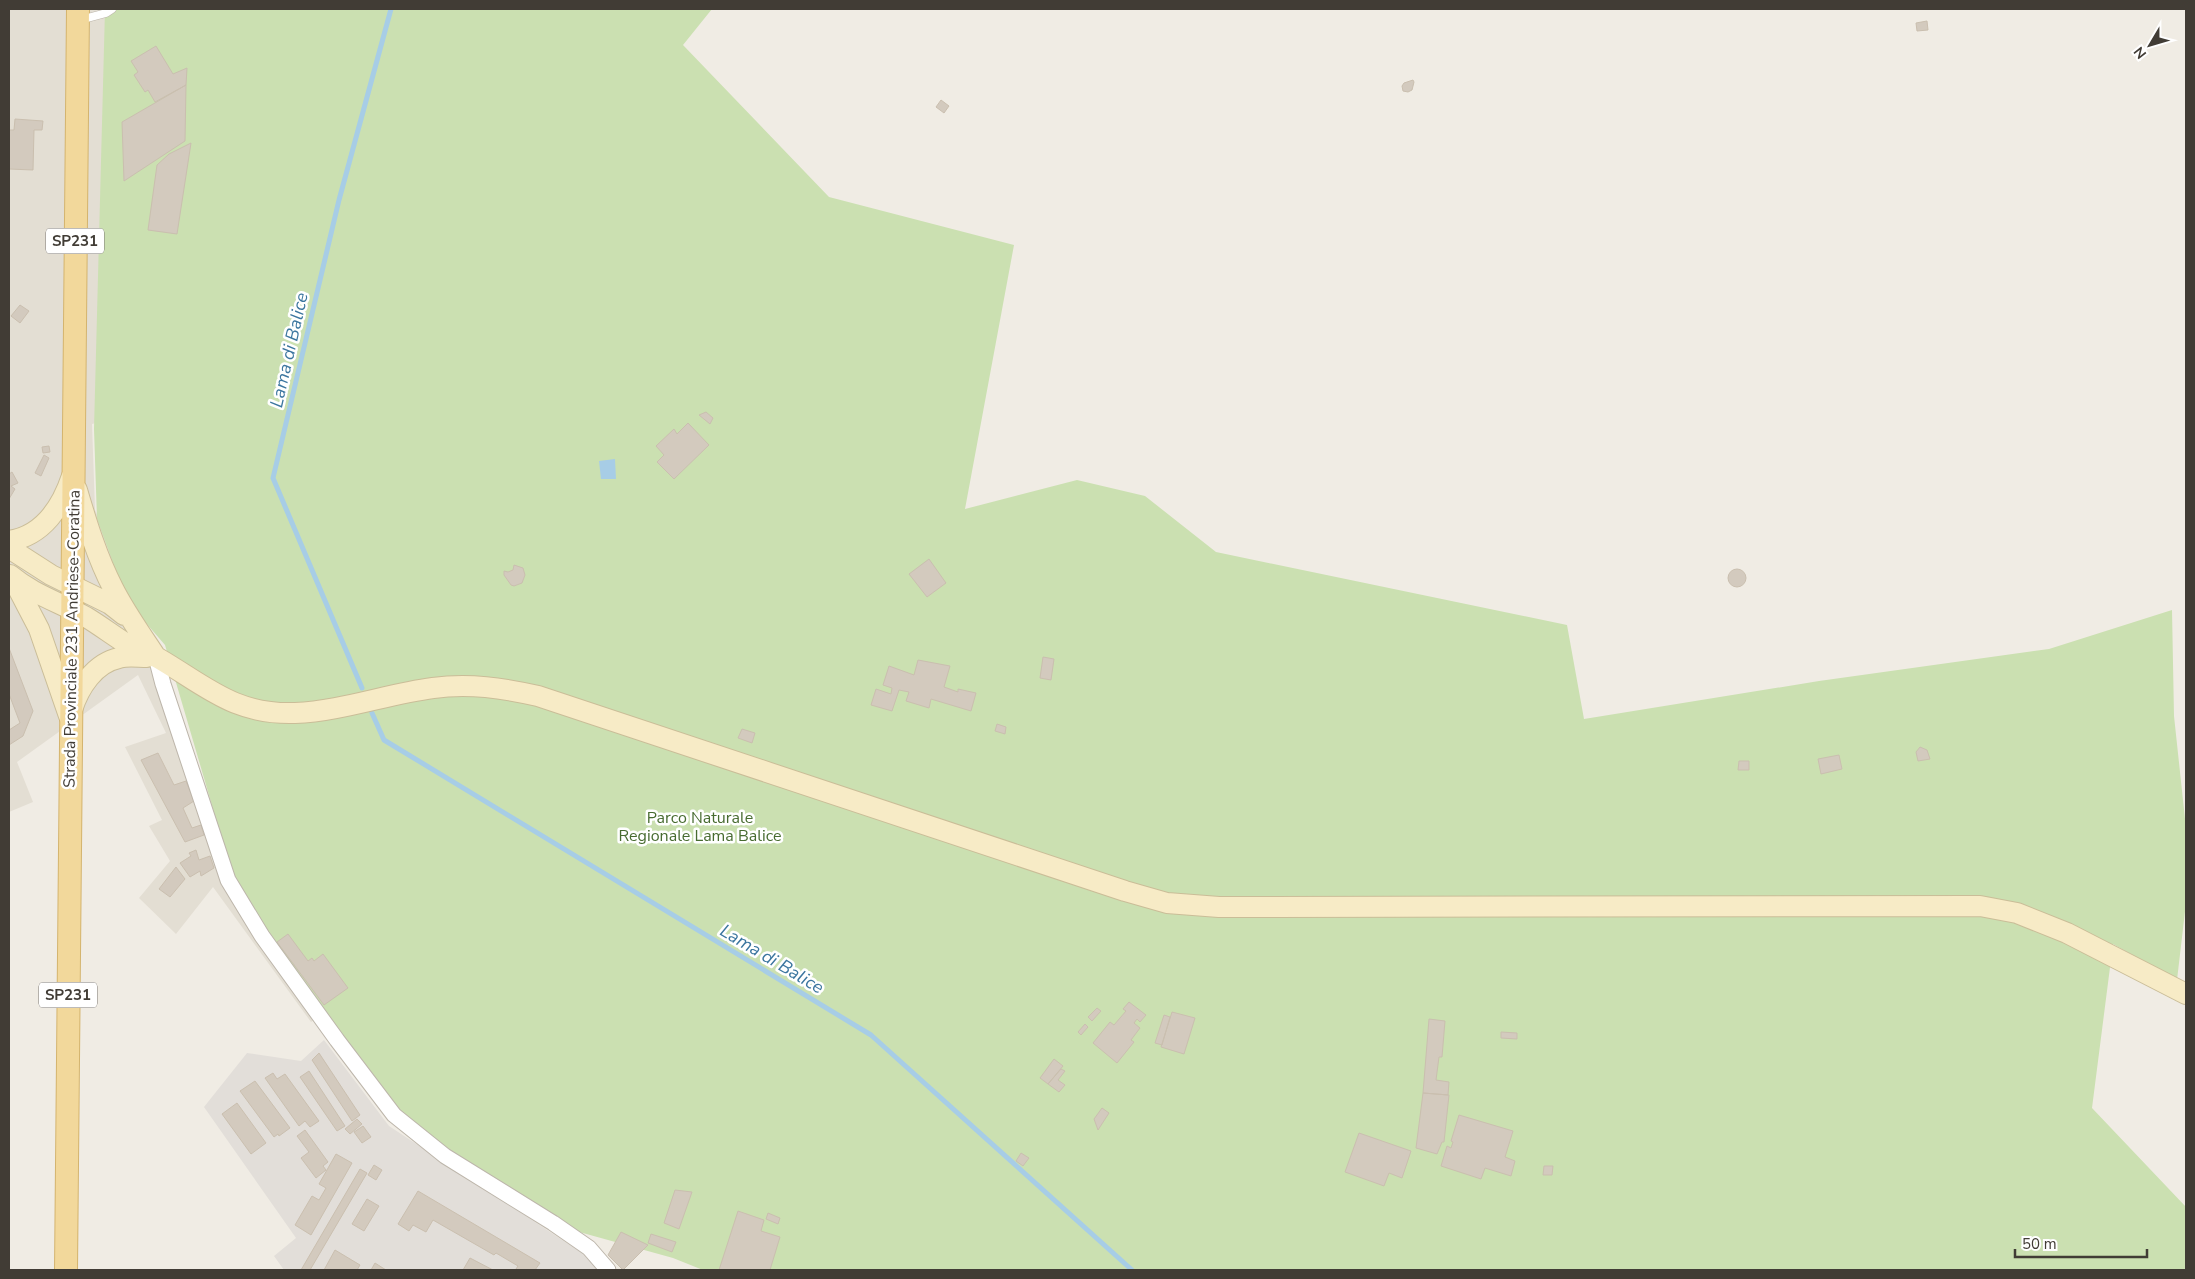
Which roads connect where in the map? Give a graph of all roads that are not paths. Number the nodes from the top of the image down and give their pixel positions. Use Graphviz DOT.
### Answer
graph roads {
  1 [pos="112,9"];
  2 [pos="78,15"];
  3 [pos="73,474"];
  4 [pos="9,542"];
  5 [pos="9,548"];
  6 [pos="10,574"];
  7 [pos="71,586"];
  8 [pos="71,610"];
  9 [pos="135,625"];
  10 [pos="156,657"];
  11 [pos="70,720"];
  12 [pos="2186,994"];
  13 [pos="66,1270"];
  14 [pos="608,1270"];
  1 -- 2 [label="lane"];
  2 -- 3 [label="main road, Strada Provinciale 231 Andriese-Coratina / SP231"];
  3 -- 4 [label="main road"];
  3 -- 7 [label="main road, Strada Provinciale 231 Andriese-Coratina / SP231"];
  3 -- 9 [label="main road"];
  5 -- 7 [label="main road"];
  6 -- 8 [label="main road"];
  6 -- 11 [label="main road"];
  7 -- 8 [label="main road, Strada Provinciale 231 Andriese-Coratina / SP231"];
  7 -- 9 [label="main road"];
  8 -- 10 [label="main road"];
  8 -- 11 [label="main road, Strada Provinciale 231 Andriese-Coratina / SP231"];
  9 -- 10 [label="main road"];
  10 -- 11 [label="main road"];
  10 -- 12 [label="main road"];
  10 -- 14 [label="street"];
  11 -- 13 [label="main road, Strada Provinciale 231 Andriese-Coratina / SP231"];
}
